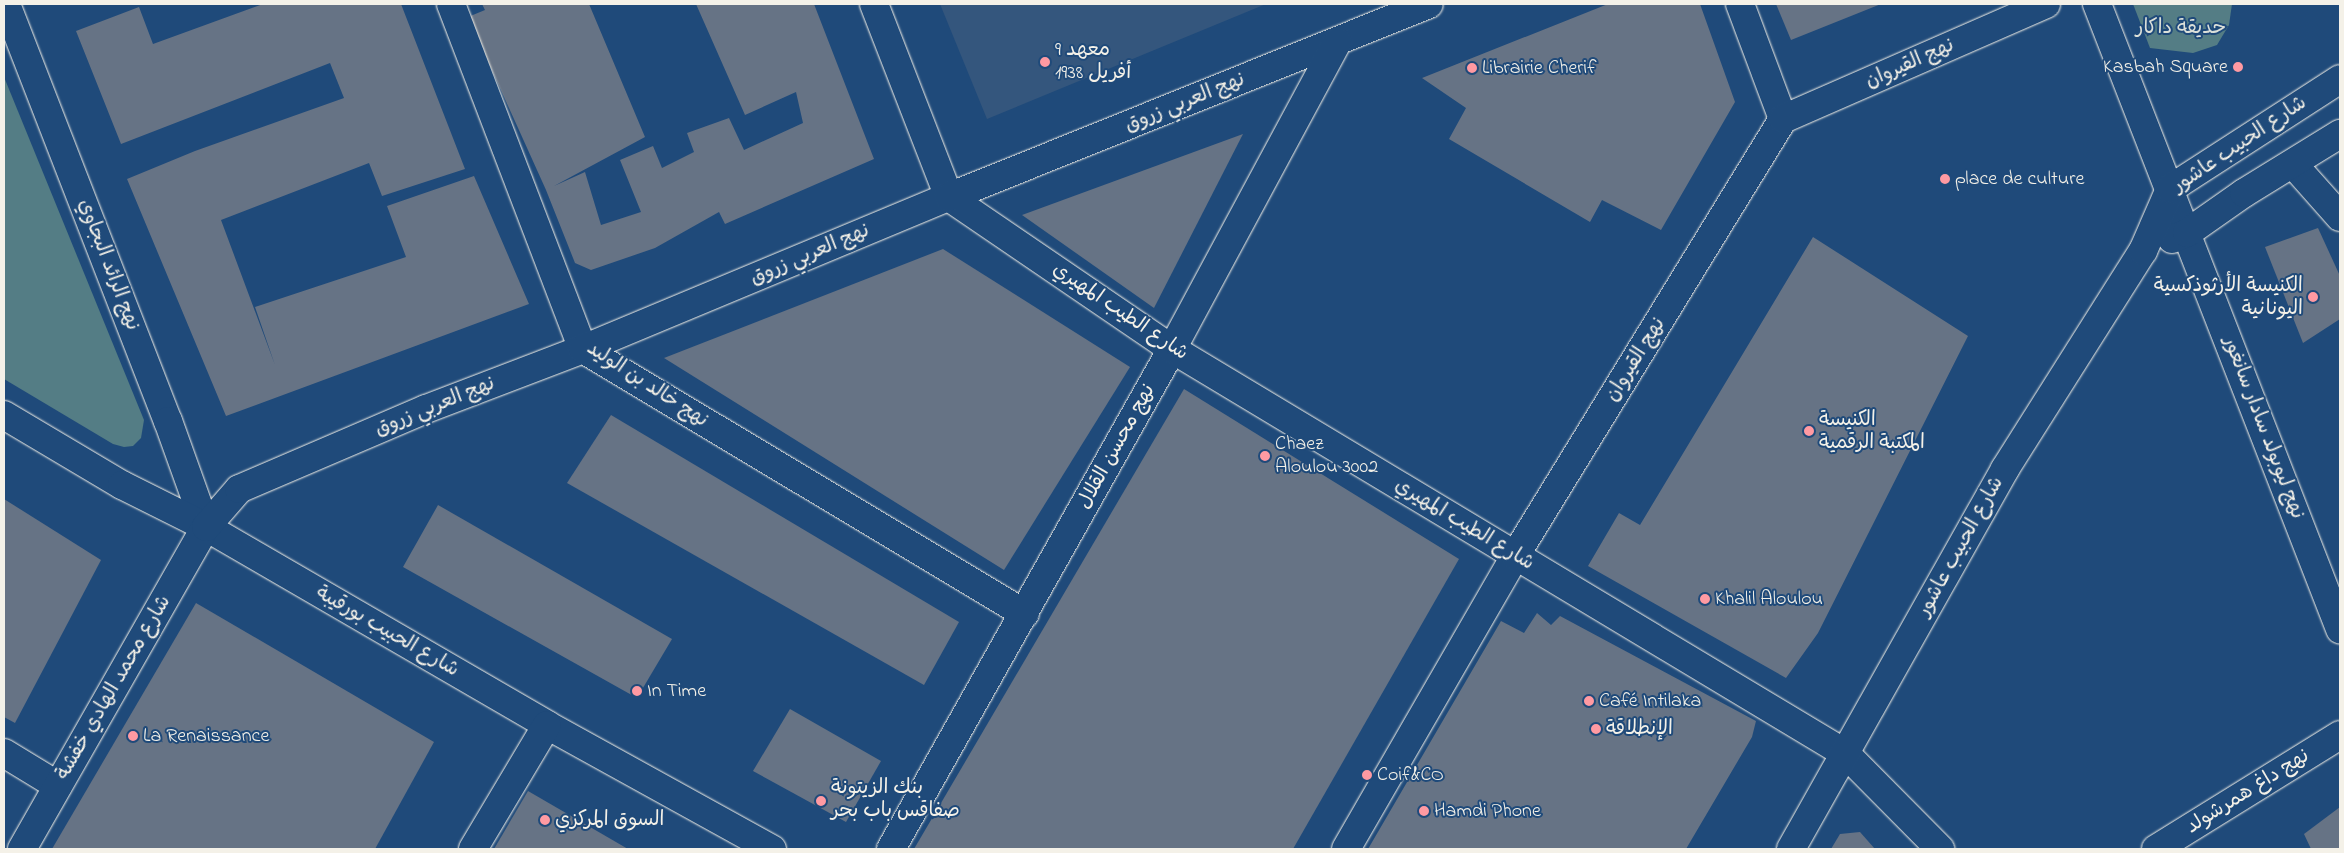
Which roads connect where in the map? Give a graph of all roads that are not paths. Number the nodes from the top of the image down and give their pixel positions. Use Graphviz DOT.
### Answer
graph roads {
  1 [pos="6,4"];
  2 [pos="451,4"];
  3 [pos="874,4"];
  4 [pos="1429,4"];
  5 [pos="1740,4"];
  6 [pos="2046,4"];
  7 [pos="2097,4"];
  8 [pos="1336,42"];
  9 [pos="2340,79"];
  10 [pos="1784,119"];
  11 [pos="2340,134"];
  12 [pos="2293,164"];
  13 [pos="2170,189"];
  14 [pos="949,197"];
  15 [pos="2340,218"];
  16 [pos="2187,232"];
  17 [pos="2142,251"];
  18 [pos="583,349"];
  19 [pos="1172,349"];
  20 [pos="4,415"];
  21 [pos="206,527"];
  22 [pos="1515,556"];
  23 [pos="1025,614"];
  24 [pos="2340,629"];
  25 [pos="547,725"];
  26 [pos="2340,735"];
  27 [pos="4,752"];
  28 [pos="1846,754"];
  29 [pos="58,786"];
  30 [pos="22,849"];
  31 [pos="473,849"];
  32 [pos="772,849"];
  33 [pos="892,849"];
  34 [pos="1346,849"];
  35 [pos="1791,849"];
  36 [pos="1940,849"];
  37 [pos="2156,849"];
  1 -- 21 [label="street, نهج الرائد البجاوي"];
  2 -- 18 [label="street, نهج خالد بن الوليد"];
  3 -- 14 [label="street"];
  4 -- 8 [label="street, نهج العربي زروق"];
  5 -- 10 [label="street"];
  6 -- 10 [label="street, نهج القيروان"];
  7 -- 13 [label="street, نهج ليوبولد سادار سانغور"];
  8 -- 14 [label="street, نهج العربي زروق"];
  8 -- 19 [label="street, نهج محسن القلال"];
  9 -- 13 [label="street, شارع الحبيب عاشور"];
  10 -- 22 [label="street, نهج القيروان"];
  11 -- 12 [label="street"];
  12 -- 15 [label="street"];
  12 -- 16 [label="street"];
  13 -- 16 [label="street, نهج ليوبولد سادار سانغور"];
  13 -- 17 [label="street, شارع الحبيب عاشور"];
  14 -- 18 [label="street, نهج العربي زروق"];
  14 -- 19 [label="street, شارع الطيب المهيري"];
  16 -- 17 [label="street"];
  16 -- 24 [label="street, نهج ليوبولد سادار سانغور"];
  17 -- 28 [label="street, شارع الحبيب عاشور"];
  18 -- 21 [label="street, نهج العربي زروق"];
  18 -- 23 [label="street, نهج خالد بن الوليد"];
  19 -- 22 [label="street, شارع الطيب المهيري"];
  19 -- 23 [label="street, نهج محسن القلال"];
  20 -- 21 [label="street, شارع الحبيب بورقيبة"];
  21 -- 25 [label="street, شارع الحبيب بورقيبة"];
  21 -- 29 [label="street, شارع محمد الهادي خفشة"];
  22 -- 28 [label="street, شارع الطيب المهيري"];
  22 -- 34 [label="street, نهج القيروان"];
  23 -- 33 [label="street, نهج محسن القلال"];
  25 -- 31 [label="street"];
  25 -- 32 [label="street, شارع الحبيب بورقيبة"];
  26 -- 37 [label="street, نهج داغ همرشولد"];
  27 -- 29 [label="street"];
  28 -- 35 [label="street, شارع الحبيب عاشور"];
  28 -- 36 [label="street, شارع الطيب المهيري"];
  29 -- 30 [label="street, شارع محمد الهادي خفشة"];
}
